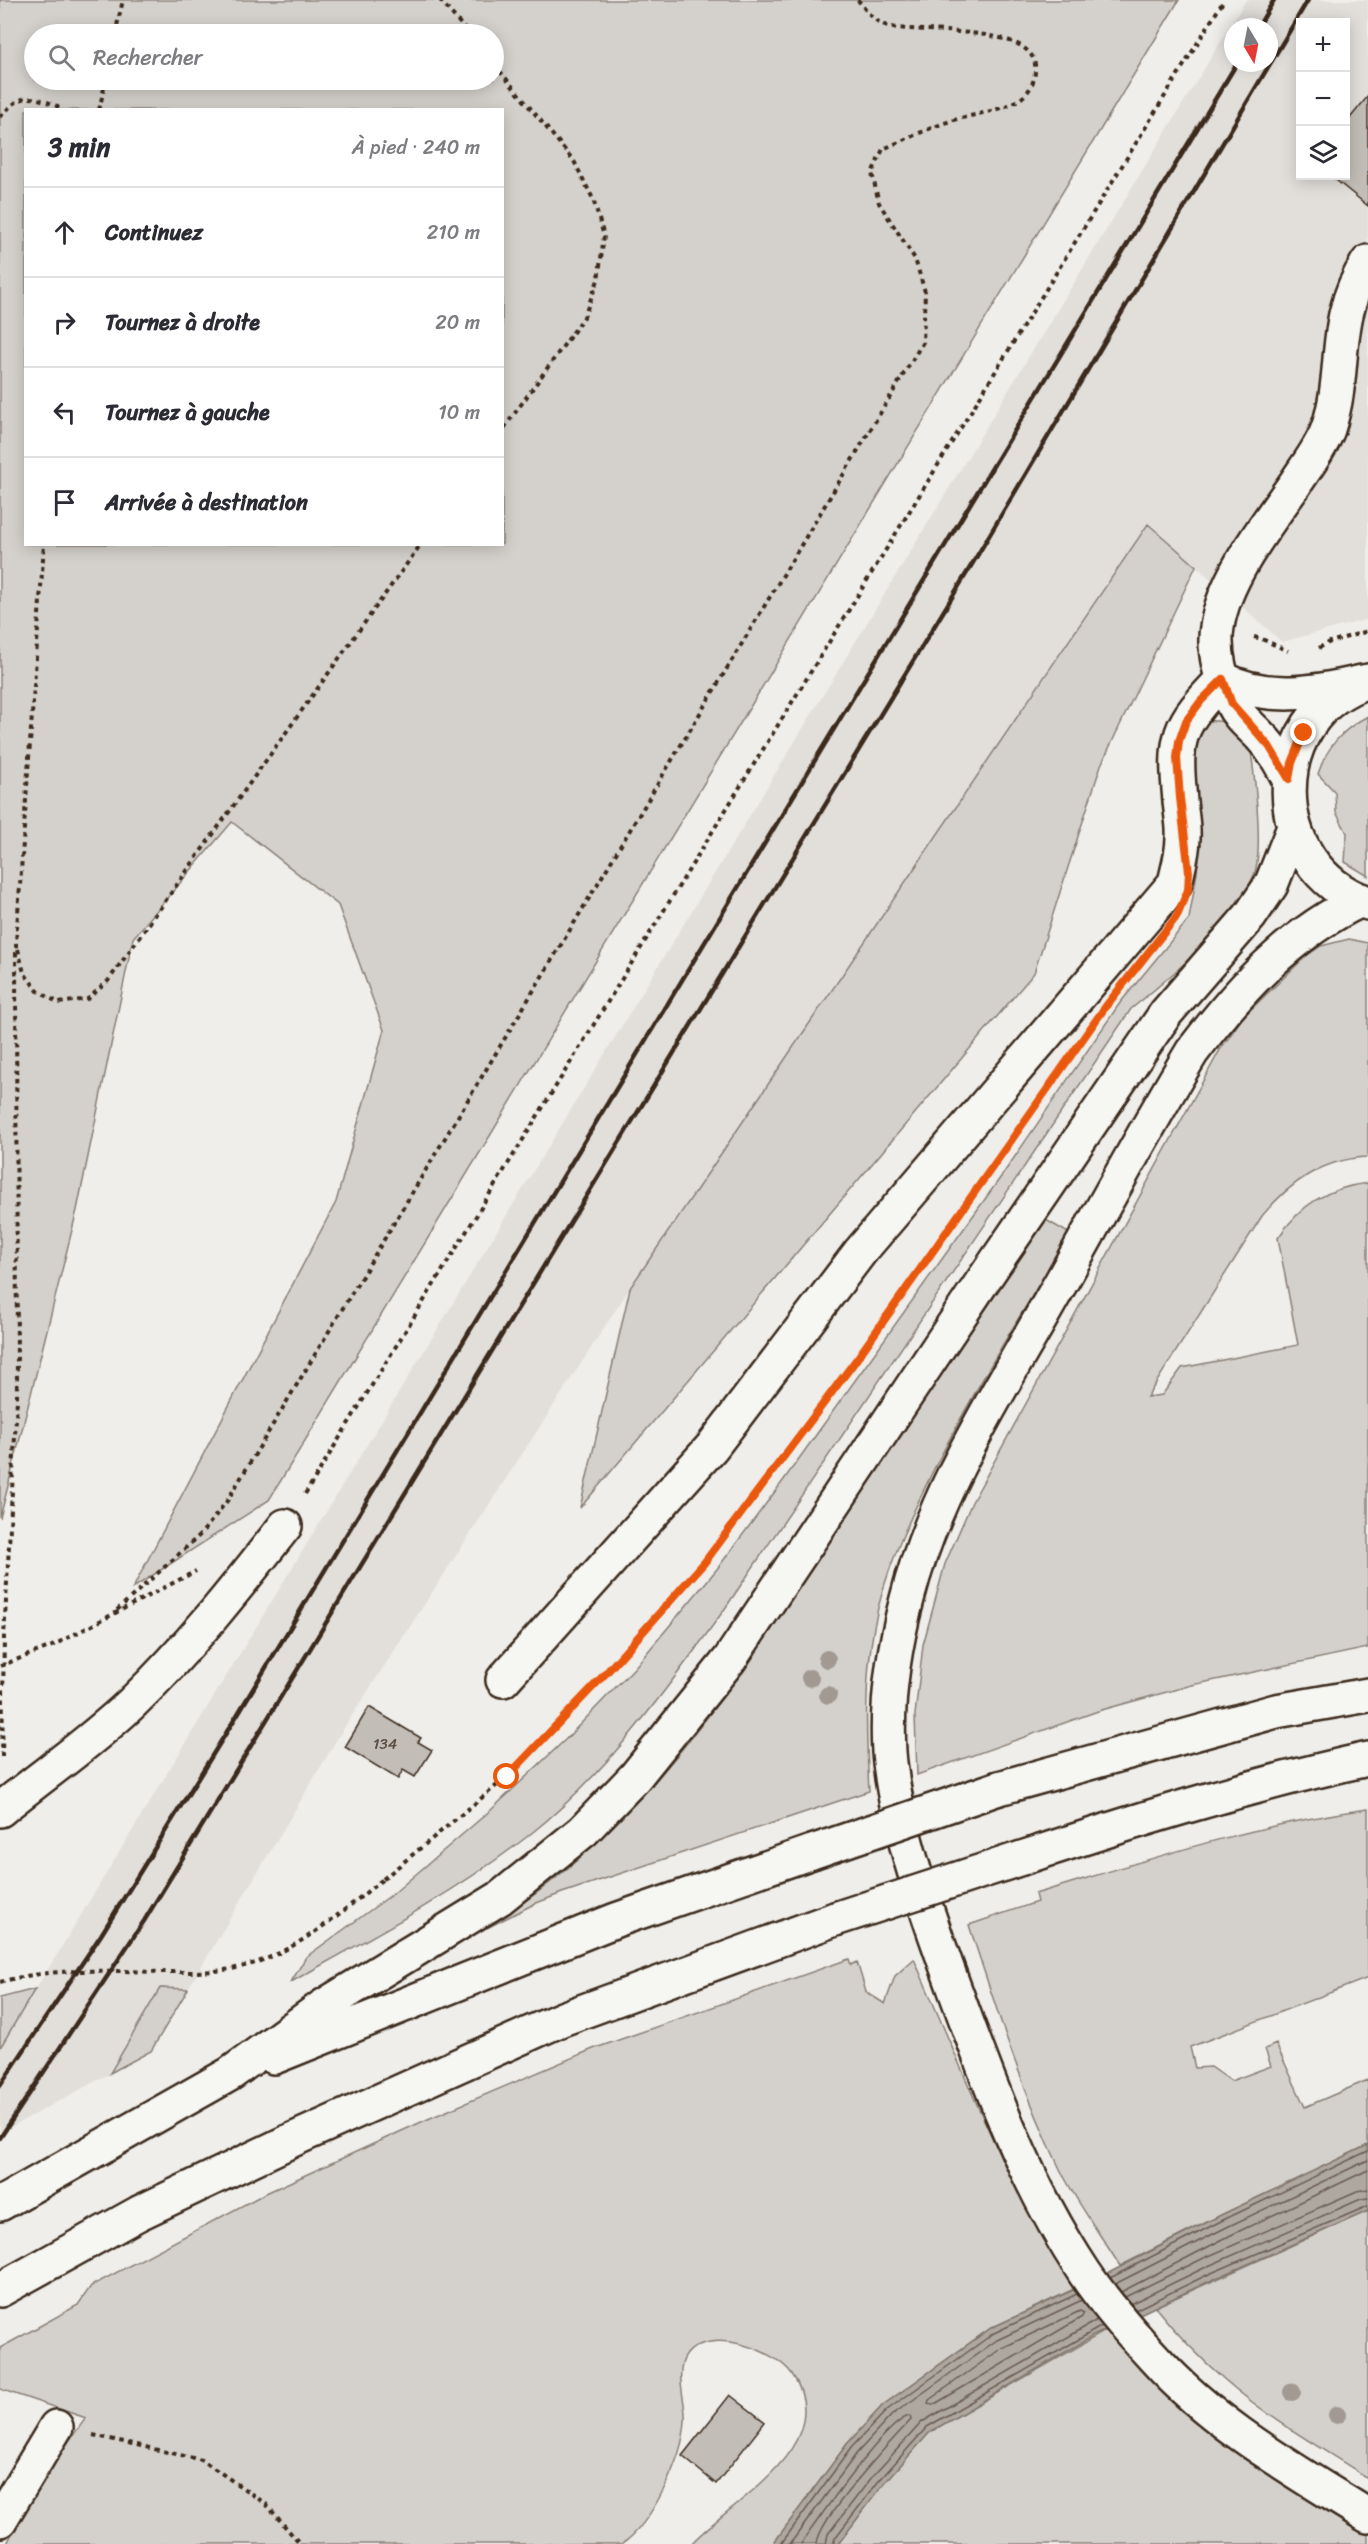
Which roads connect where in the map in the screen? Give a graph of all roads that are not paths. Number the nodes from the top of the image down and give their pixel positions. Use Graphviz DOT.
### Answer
graph roads {
  1 [pos="1368,262"];
  2 [pos="1223,679"];
  3 [pos="1366,681"];
  4 [pos="1289,779"];
  5 [pos="1294,827"];
  6 [pos="1365,902"];
  7 [pos="285,1526"];
  8 [pos="503,1680"];
  9 [pos="1368,1695"];
  10 [pos="1368,1759"];
  11 [pos="1,1809"];
  12 [pos="230,2074"];
  13 [pos="0,2204"];
  14 [pos="0,2290"];
  15 [pos="56,2427"];
  16 [pos="1368,2516"];
  17 [pos="0,2520"];
  1 -- 2 [label="main road"];
  2 -- 3 [label="main road"];
  2 -- 4 [label="main road"];
  2 -- 8 [label="main road"];
  3 -- 4 [label="main road"];
  4 -- 5 [label="main road"];
  5 -- 6 [label="main road"];
  5 -- 12 [label="main road"];
  6 -- 16 [label="main road"];
  7 -- 11 [label="main road"];
  9 -- 12 [label="main road, bridge"];
  10 -- 14 [label="main road, bridge"];
  12 -- 13 [label="main road"];
  15 -- 17 [label="main road"];
}
